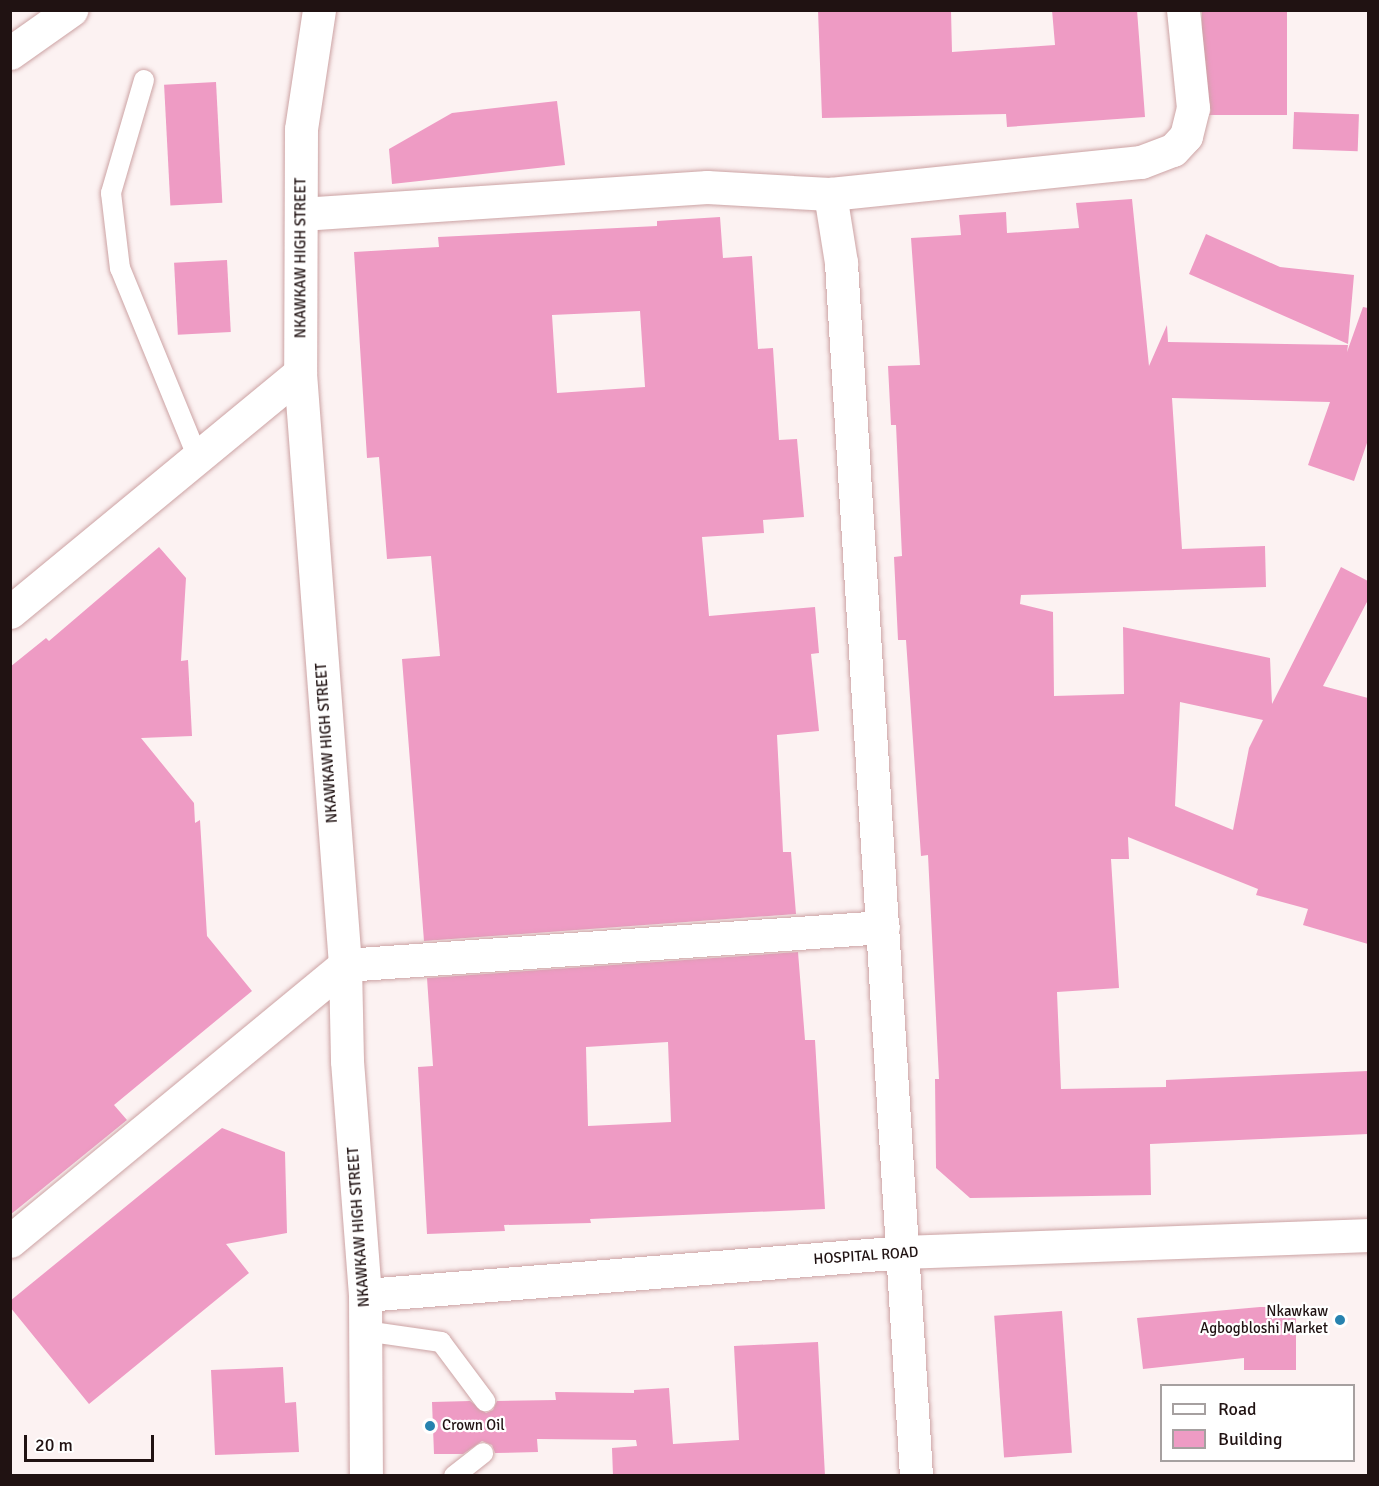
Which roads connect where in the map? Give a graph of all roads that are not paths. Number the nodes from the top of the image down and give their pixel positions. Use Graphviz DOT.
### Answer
graph roads {
  1 [pos="71,10"];
  2 [pos="320,10"];
  3 [pos="1183,10"];
  4 [pos="10,53"];
  5 [pos="144,80"];
  6 [pos="830,194"];
  7 [pos="301,214"];
  8 [pos="300,373"];
  9 [pos="198,458"];
  10 [pos="10,612"];
  11 [pos="884,927"];
  12 [pos="345,965"];
  13 [pos="1368,1235"];
  14 [pos="10,1241"];
  15 [pos="905,1252"];
  16 [pos="365,1295"];
  17 [pos="365,1331"];
  18 [pos="485,1401"];
  19 [pos="483,1453"];
  20 [pos="366,1476"];
  21 [pos="454,1476"];
  22 [pos="916,1476"];
  1 -- 4 [label="street"];
  2 -- 7 [label="street, NKAWKAW HIGH STREET"];
  3 -- 6 [label="street"];
  5 -- 9 [label="lane"];
  6 -- 7 [label="street"];
  6 -- 11 [label="street"];
  7 -- 8 [label="street, NKAWKAW HIGH STREET"];
  8 -- 9 [label="street"];
  8 -- 12 [label="street, NKAWKAW HIGH STREET"];
  9 -- 10 [label="street"];
  11 -- 12 [label="street"];
  11 -- 15 [label="street"];
  12 -- 14 [label="street"];
  12 -- 16 [label="street, NKAWKAW HIGH STREET"];
  13 -- 15 [label="street, HOSPITAL ROAD"];
  15 -- 16 [label="street, HOSPITAL ROAD"];
  15 -- 22 [label="street"];
  16 -- 17 [label="street, NKAWKAW HIGH STREET"];
  17 -- 18 [label="lane"];
  17 -- 20 [label="street, NKAWKAW HIGH STREET"];
  19 -- 21 [label="lane"];
}
